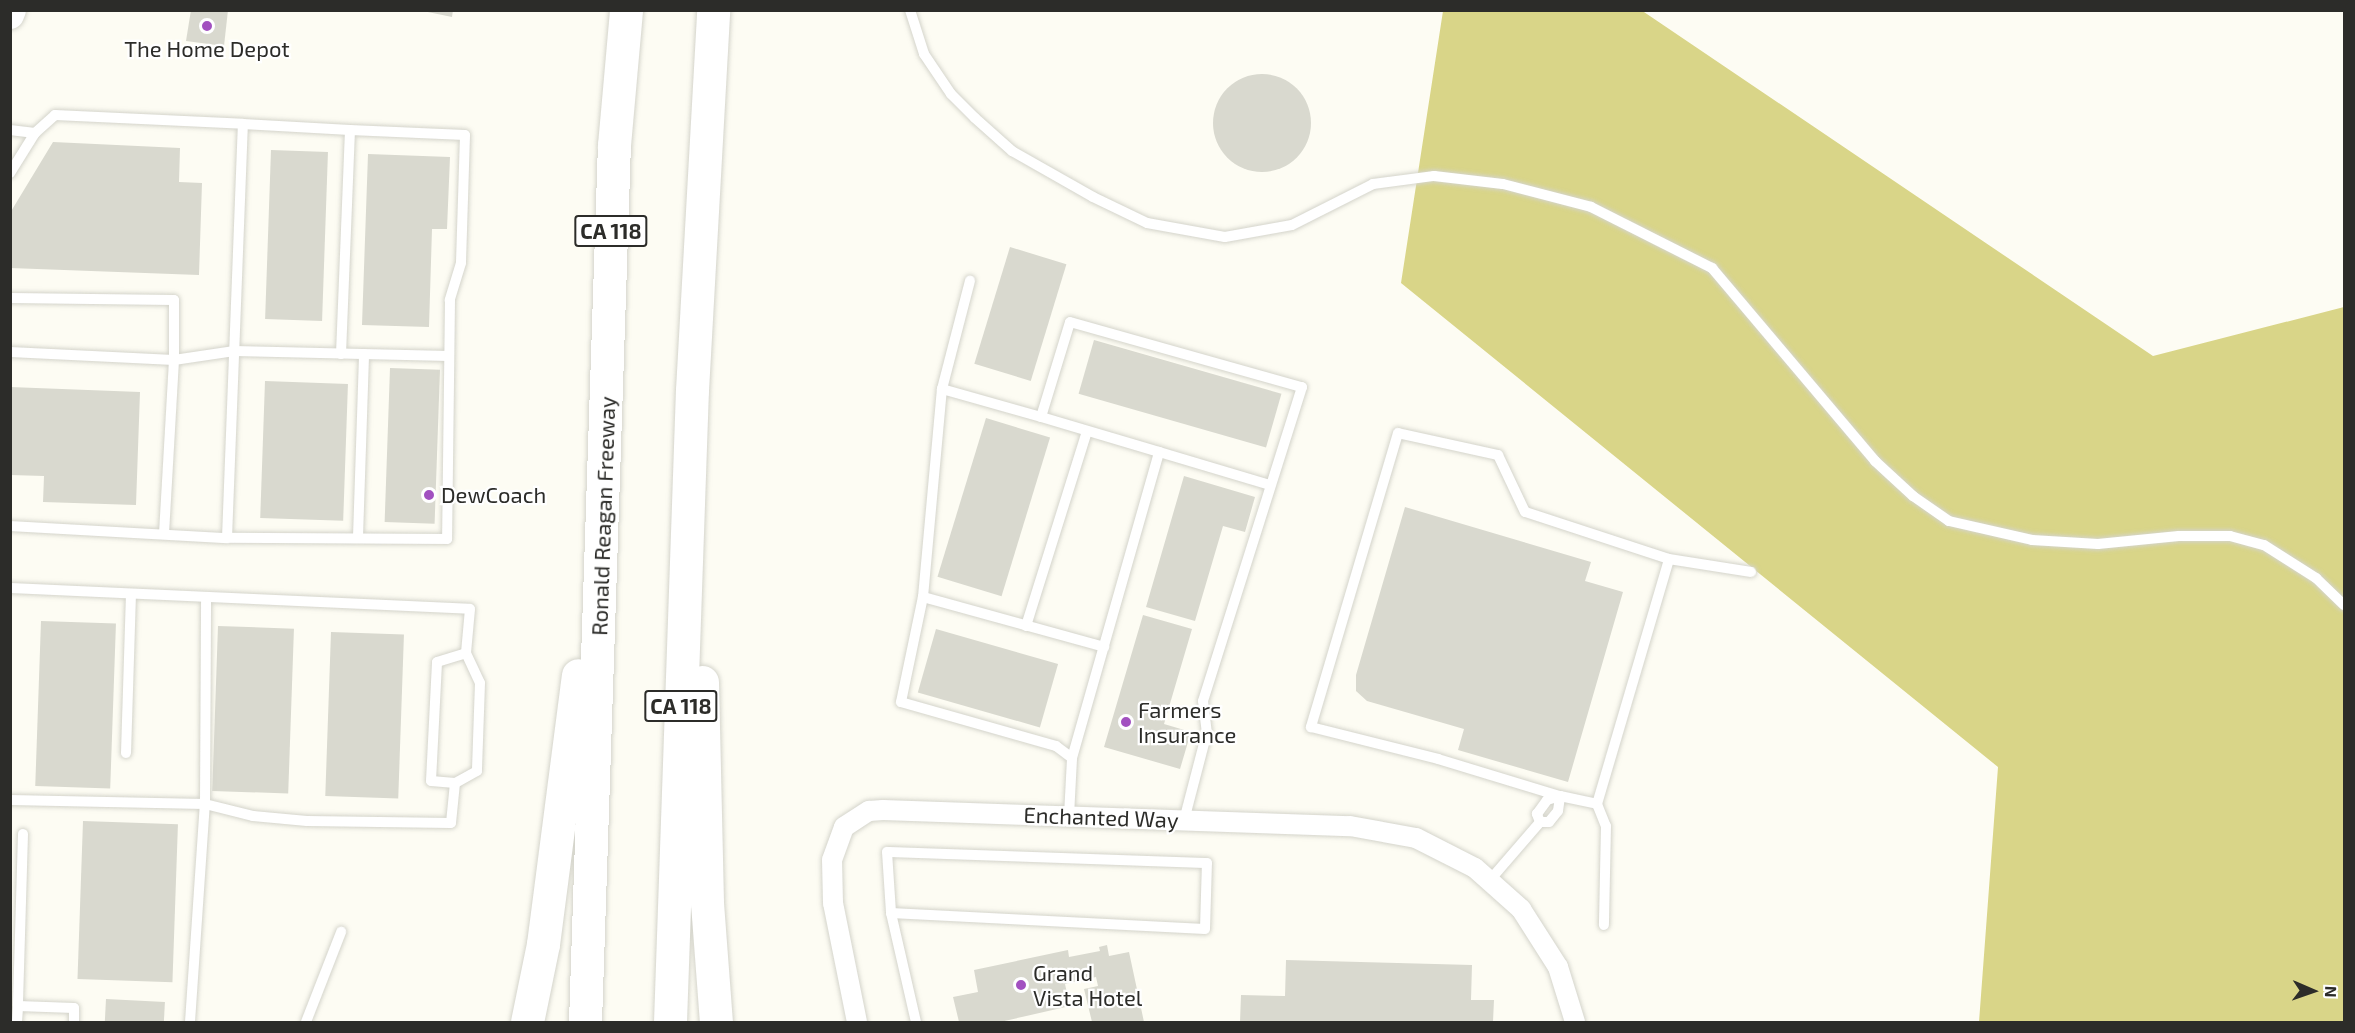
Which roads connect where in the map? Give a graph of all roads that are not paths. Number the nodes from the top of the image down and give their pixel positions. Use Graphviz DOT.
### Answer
graph roads {
  1 [pos="12,10"];
  2 [pos="626,10"];
  3 [pos="713,10"];
  4 [pos="910,10"];
  5 [pos="10,15"];
  6 [pos="243,124"];
  7 [pos="10,130"];
  8 [pos="350,130"];
  9 [pos="35,134"];
  10 [pos="10,173"];
  11 [pos="970,281"];
  12 [pos="10,298"];
  13 [pos="234,351"];
  14 [pos="10,352"];
  15 [pos="341,354"];
  16 [pos="364,354"];
  17 [pos="449,356"];
  18 [pos="174,360"];
  19 [pos="942,389"];
  20 [pos="692,390"];
  21 [pos="1041,417"];
  22 [pos="1087,430"];
  23 [pos="605,452"];
  24 [pos="1159,453"];
  25 [pos="1270,485"];
  26 [pos="10,526"];
  27 [pos="164,534"];
  28 [pos="358,537"];
  29 [pos="227,538"];
  30 [pos="1669,559"];
  31 [pos="1751,572"];
  32 [pos="10,588"];
  33 [pos="131,594"];
  34 [pos="206,597"];
  35 [pos="923,597"];
  36 [pos="2344,605"];
  37 [pos="1026,626"];
  38 [pos="1104,647"];
  39 [pos="466,653"];
  40 [pos="126,753"];
  41 [pos="1072,758"];
  42 [pos="455,783"];
  43 [pos="1560,796"];
  44 [pos="10,800"];
  45 [pos="205,804"];
  46 [pos="1597,804"];
  47 [pos="1069,816"];
  48 [pos="1185,820"];
  49 [pos="24,834"];
  50 [pos="1490,880"];
  51 [pos="891,913"];
  52 [pos="1604,925"];
  53 [pos="341,932"];
  54 [pos="18,1005"];
  55 [pos="17,1023"];
  56 [pos="74,1023"];
  57 [pos="190,1023"];
  58 [pos="306,1023"];
  59 [pos="527,1023"];
  60 [pos="585,1023"];
  61 [pos="670,1023"];
  62 [pos="716,1023"];
  63 [pos="857,1023"];
  64 [pos="916,1023"];
  65 [pos="1575,1023"];
  1 -- 5 [label="main road"];
  2 -- 23 [label="highway, Ronald Reagan Freeway / CA 118"];
  3 -- 20 [label="highway, CA 118"];
  4 -- 36 [label="lane"];
  6 -- 8 [label="lane"];
  6 -- 9 [label="lane"];
  6 -- 13 [label="lane"];
  7 -- 9 [label="lane"];
  8 -- 15 [label="lane"];
  8 -- 17 [label="lane"];
  9 -- 10 [label="lane"];
  11 -- 19 [label="lane"];
  12 -- 18 [label="lane"];
  13 -- 15 [label="lane"];
  13 -- 18 [label="lane"];
  13 -- 29 [label="lane"];
  14 -- 18 [label="lane"];
  15 -- 16 [label="lane"];
  16 -- 17 [label="lane"];
  16 -- 28 [label="lane"];
  17 -- 28 [label="lane"];
  18 -- 27 [label="lane"];
  19 -- 21 [label="lane"];
  19 -- 35 [label="lane"];
  20 -- 61 [label="highway, CA 118"];
  20 -- 62 [label="highway"];
  21 -- 22 [label="lane"];
  21 -- 25 [label="lane"];
  22 -- 24 [label="lane"];
  22 -- 37 [label="lane"];
  23 -- 59 [label="highway"];
  23 -- 60 [label="highway, Ronald Reagan Freeway / CA 118"];
  24 -- 25 [label="lane"];
  24 -- 38 [label="lane"];
  25 -- 48 [label="lane"];
  26 -- 27 [label="lane"];
  27 -- 29 [label="lane"];
  28 -- 29 [label="lane"];
  30 -- 31 [label="lane"];
  30 -- 43 [label="lane"];
  30 -- 46 [label="lane"];
  32 -- 33 [label="lane"];
  33 -- 34 [label="lane"];
  33 -- 40 [label="lane"];
  34 -- 39 [label="lane"];
  34 -- 45 [label="lane"];
  35 -- 37 [label="lane"];
  35 -- 41 [label="lane"];
  37 -- 38 [label="lane"];
  38 -- 41 [label="lane"];
  39 -- 42 [label="lane"];
  39 -- 42 [label="lane"];
  41 -- 47 [label="lane"];
  42 -- 45 [label="lane"];
  43 -- 46 [label="lane"];
  43 -- 50 [label="lane"];
  44 -- 45 [label="lane"];
  45 -- 57 [label="lane"];
  46 -- 52 [label="lane"];
  47 -- 48 [label="street, Enchanted Way"];
  47 -- 63 [label="street, Enchanted Way"];
  48 -- 50 [label="street, Enchanted Way"];
  49 -- 54 [label="lane"];
  50 -- 65 [label="street, Enchanted Way"];
  51 -- 51 [label="lane"];
  51 -- 64 [label="lane"];
  53 -- 58 [label="lane"];
  54 -- 55 [label="lane"];
  54 -- 56 [label="lane"];
}
